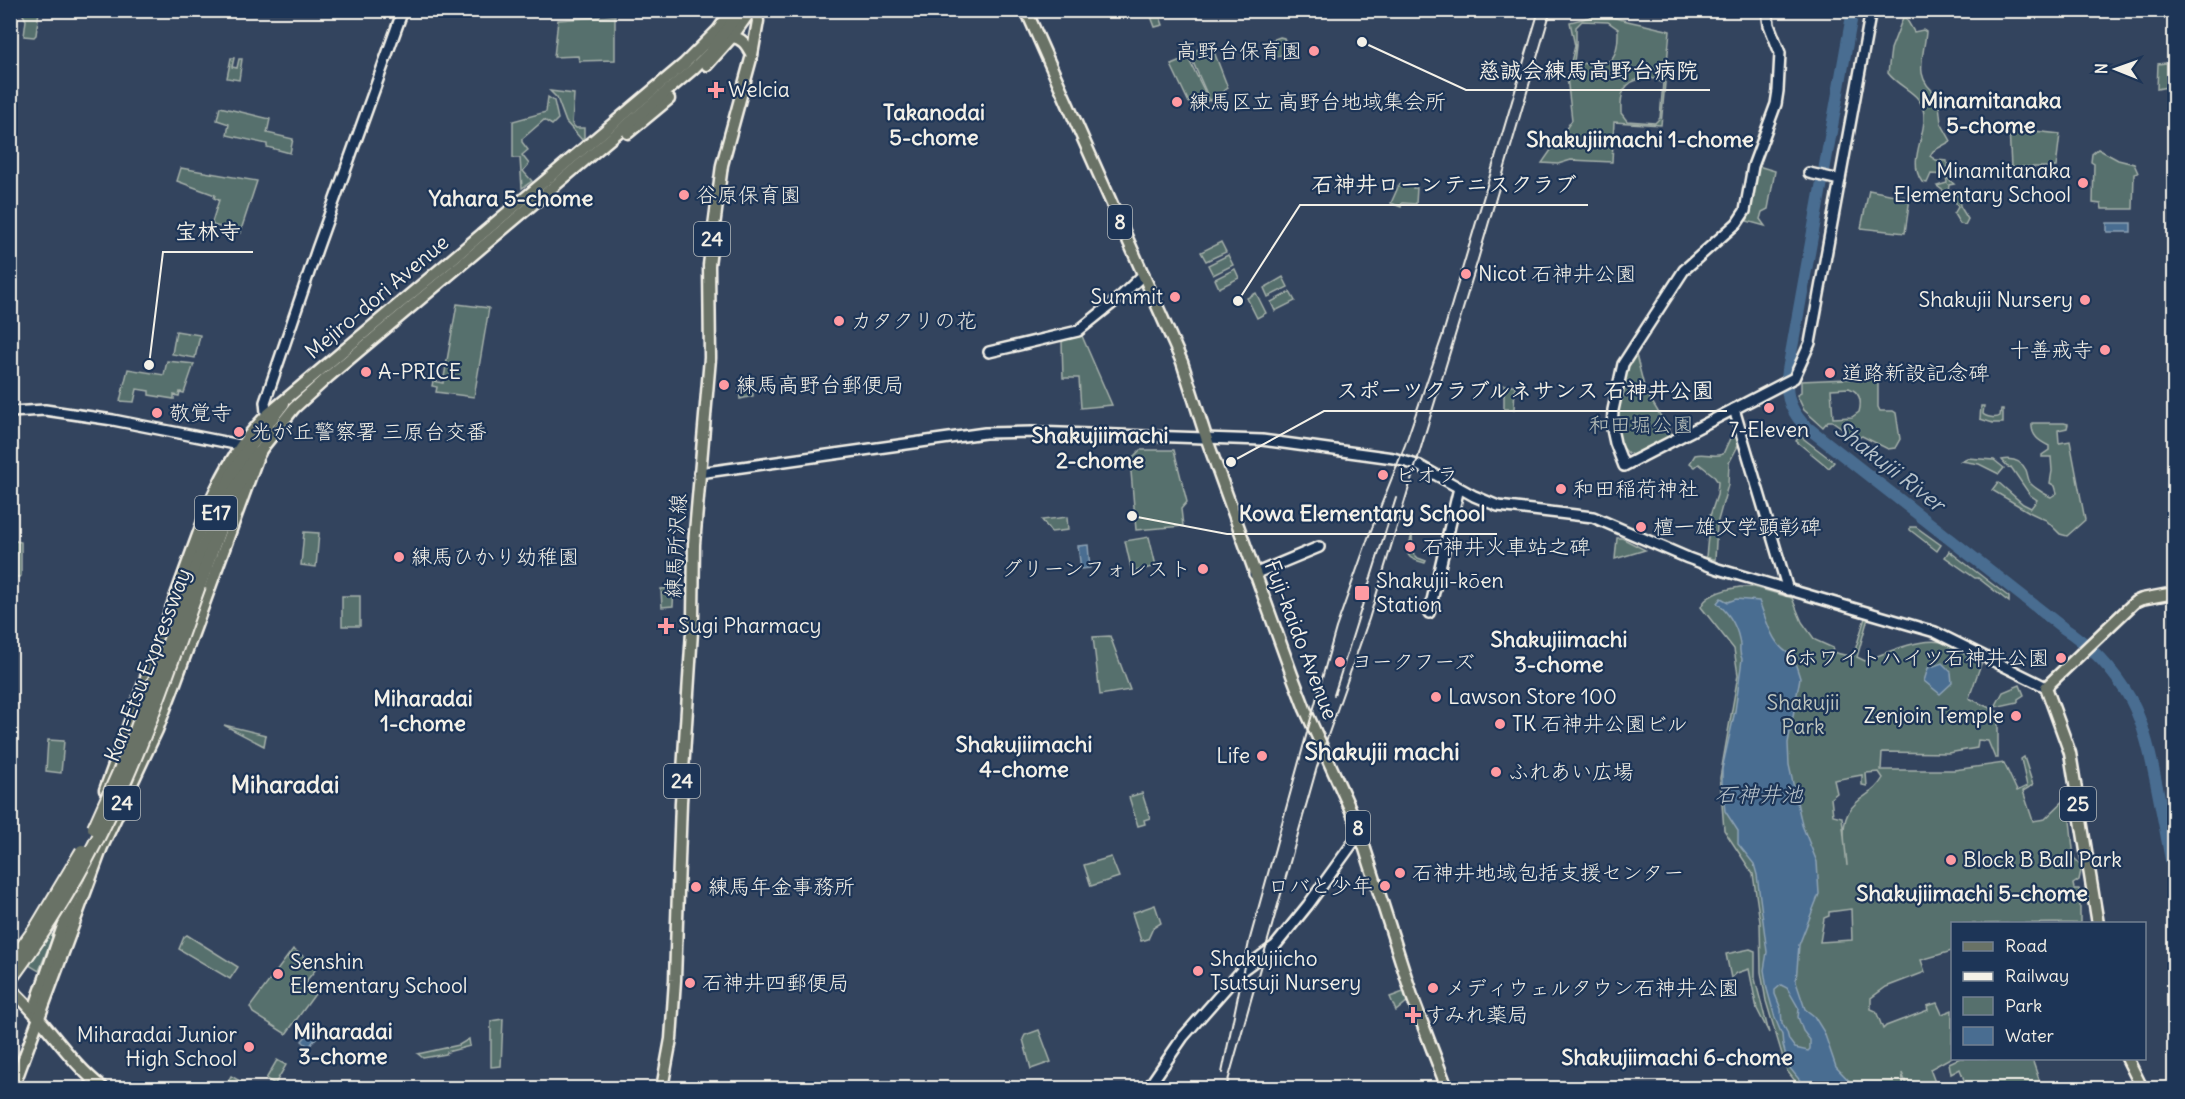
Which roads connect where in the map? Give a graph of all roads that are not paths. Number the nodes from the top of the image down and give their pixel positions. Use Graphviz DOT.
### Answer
graph roads {
  1 [pos="404,10"];
  2 [pos="732,10"];
  3 [pos="741,10"];
  4 [pos="751,10"];
  5 [pos="756,10"];
  6 [pos="1026,10"];
  7 [pos="1767,10"];
  8 [pos="1871,10"];
  9 [pos="732,37"];
  10 [pos="752,55"];
  11 [pos="1809,173"];
  12 [pos="1836,179"];
  13 [pos="546,194"];
  14 [pos="1144,274"];
  15 [pos="989,352"];
  16 [pos="283,403"];
  17 [pos="1734,409"];
  18 [pos="10,412"];
  19 [pos="267,419"];
  20 [pos="1206,437"];
  21 [pos="266,442"];
  22 [pos="250,448"];
  23 [pos="699,473"];
  24 [pos="1459,488"];
  25 [pos="1319,547"];
  26 [pos="1254,574"];
  27 [pos="195,585"];
  28 [pos="1788,590"];
  29 [pos="2175,593"];
  30 [pos="1430,613"];
  31 [pos="2046,687"];
  32 [pos="126,731"];
  33 [pos="150,743"];
  34 [pos="118,756"];
  35 [pos="140,767"];
  36 [pos="1359,833"];
  37 [pos="2098,922"];
  38 [pos="10,964"];
  39 [pos="10,980"];
  40 [pos="10,988"];
  41 [pos="36,1015"];
  42 [pos="2128,1060"];
  43 [pos="10,1074"];
  44 [pos="13,1089"];
  45 [pos="103,1089"];
  46 [pos="662,1089"];
  47 [pos="1148,1089"];
  48 [pos="1447,1089"];
  49 [pos="2142,1089"];
  1 -- 19 [label="street"];
  2 -- 16 [label="main road, Mejiro-dori Avenue"];
  3 -- 13 [label="main road, Mejiro-dori Avenue / 24"];
  4 -- 9 [label="main road, 24"];
  5 -- 10 [label="main road, 練馬所沢線 / 24"];
  6 -- 14 [label="main road, Fuji-kaido Avenue / 8"];
  7 -- 17 [label="street"];
  8 -- 12 [label="street"];
  9 -- 10 [label="main road"];
  9 -- 13 [label="main road, 24"];
  10 -- 23 [label="main road, 練馬所沢線 / 24"];
  11 -- 12 [label="street"];
  12 -- 17 [label="street"];
  13 -- 21 [label="main road, Mejiro-dori Avenue / 24"];
  14 -- 15 [label="street"];
  14 -- 20 [label="main road, Fuji-kaido Avenue / 8"];
  16 -- 19 [label="highway, E17"];
  17 -- 28 [label="street"];
  18 -- 22 [label="street"];
  19 -- 21 [label="street"];
  19 -- 22 [label="highway, E17"];
  20 -- 23 [label="street"];
  20 -- 24 [label="street"];
  20 -- 26 [label="main road, Fuji-kaido Avenue / 8"];
  21 -- 22 [label="main road, Mejiro-dori Avenue / 24"];
  22 -- 27 [label="highway, Kan-Etsu Expressway / E17"];
  22 -- 27 [label="main road, Mejiro-dori Avenue / 24"];
  23 -- 46 [label="main road, 練馬所沢線 / 24"];
  24 -- 28 [label="street"];
  24 -- 30 [label="street"];
  25 -- 26 [label="street"];
  26 -- 36 [label="main road, Fuji-kaido Avenue / 8"];
  27 -- 32 [label="main road, 24"];
  27 -- 33 [label="main road, 24"];
  27 -- 38 [label="highway, Kan-Etsu Expressway / E17, bridge"];
  27 -- 39 [label="highway, Kan-Etsu Expressway / E17, bridge"];
  28 -- 31 [label="street"];
  29 -- 31 [label="main road"];
  31 -- 37 [label="main road, 25"];
  32 -- 33 [label="main road"];
  32 -- 34 [label="main road, 24"];
  33 -- 35 [label="main road, 24"];
  34 -- 35 [label="main road"];
  34 -- 41 [label="main road, 24"];
  35 -- 41 [label="main road, 24"];
  36 -- 47 [label="street"];
  36 -- 48 [label="main road, Fuji-kaido Avenue / 8"];
  40 -- 41 [label="main road"];
  41 -- 43 [label="main road, 24"];
  41 -- 44 [label="main road, 24"];
  41 -- 45 [label="main road"];
  42 -- 49 [label="main road"];
}
